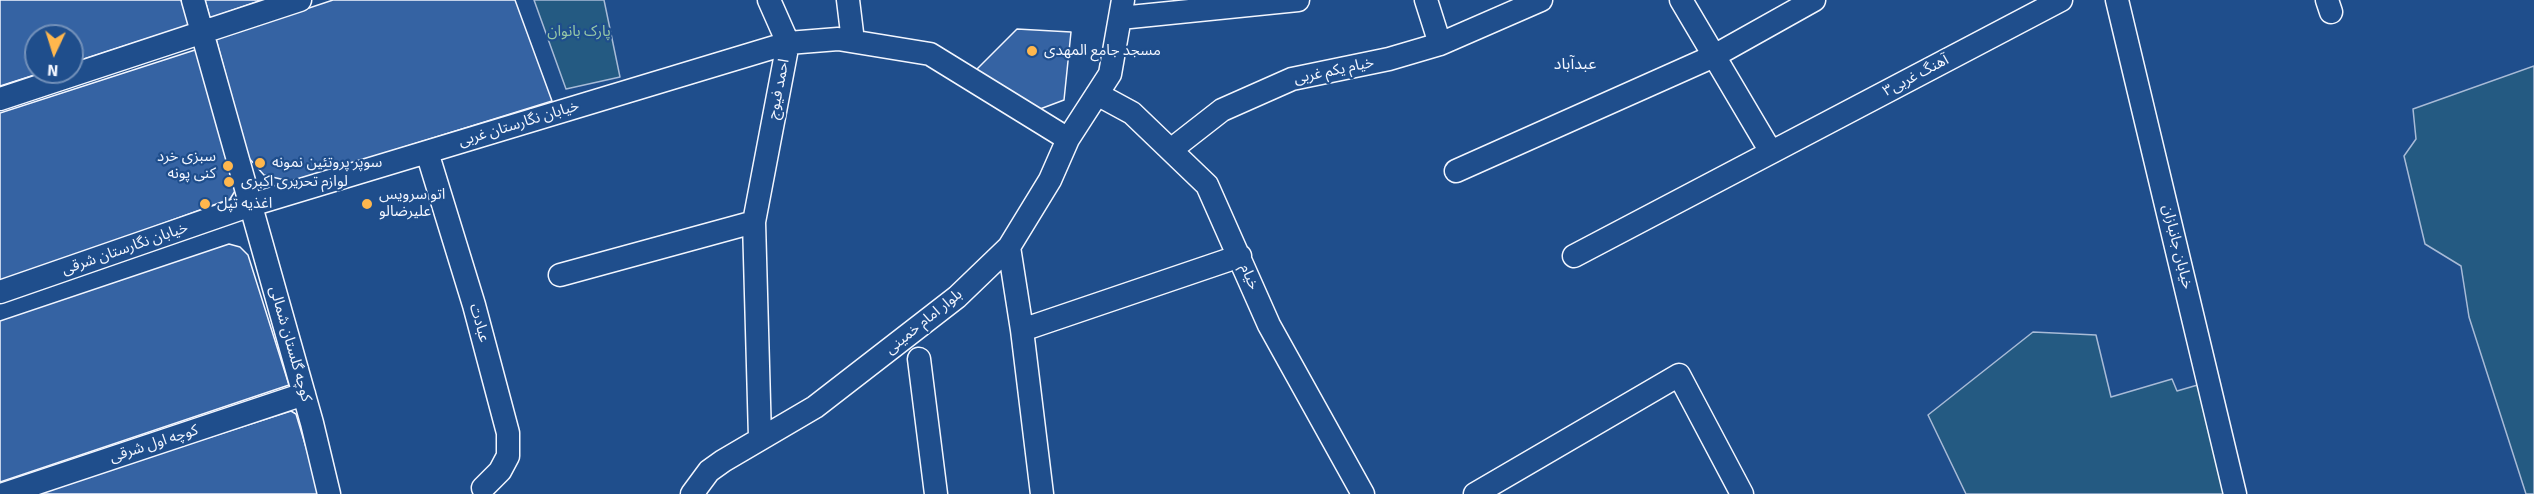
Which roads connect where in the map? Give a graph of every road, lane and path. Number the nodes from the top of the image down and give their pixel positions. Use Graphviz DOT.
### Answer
graph roads {
  1 [pos="192,0"];
  2 [pos="300,0"];
  3 [pos="769,0"];
  4 [pos="848,0"];
  5 [pos="1298,0"];
  6 [pos="1426,0"];
  7 [pos="1541,0"];
  8 [pos="1681,0"];
  9 [pos="1814,0"];
  10 [pos="2061,0"];
  11 [pos="2117,0"];
  12 [pos="1117,6"];
  13 [pos="203,32"];
  14 [pos="853,41"];
  15 [pos="788,44"];
  16 [pos="1440,44"];
  17 [pos="1714,56"];
  18 [pos="1097,94"];
  19 [pos="0,99"];
  20 [pos="1068,139"];
  21 [pos="1172,149"];
  22 [pos="427,152"];
  23 [pos="1771,152"];
  24 [pos="1456,171"];
  25 [pos="251,205"];
  26 [pos="754,222"];
  27 [pos="1009,247"];
  28 [pos="1240,256"];
  29 [pos="1574,256"];
  30 [pos="560,275"];
  31 [pos="0,292"];
  32 [pos="1022,330"];
  33 [pos="919,359"];
  34 [pos="304,394"];
  35 [pos="760,438"];
  36 [pos="328,488"];
  37 [pos="483,488"];
  38 [pos="4,494"];
  39 [pos="692,494"];
  40 [pos="936,494"];
  41 [pos="1041,494"];
  42 [pos="1363,494"];
  43 [pos="1475,494"];
  44 [pos="1742,494"];
  45 [pos="2235,494"];
  1 -- 13 [label="street, کوچه گلستان شمالی"];
  2 -- 13 [label="street"];
  3 -- 15 [label="street"];
  4 -- 14 [label="street"];
  5 -- 12 [label="street"];
  6 -- 16 [label="street"];
  7 -- 16 [label="street, خیام یکم غربی"];
  8 -- 17 [label="street"];
  9 -- 17 [label="street"];
  10 -- 23 [label="street, آهنگ غربی۳"];
  11 -- 45 [label="street, خیابان جانبازان"];
  12 -- 18 [label="street"];
  13 -- 19 [label="street"];
  13 -- 25 [label="street, کوچه گلستان شمالی"];
  14 -- 15 [label="street, احمد فیوج"];
  14 -- 20 [label="street, احمد فیوج"];
  15 -- 22 [label="street, خیابان نگارستان غربی"];
  15 -- 26 [label="street, احمد فیوج"];
  16 -- 21 [label="street, خیام یکم غربی"];
  17 -- 23 [label="street"];
  17 -- 24 [label="street"];
  18 -- 20 [label="street, بلوار امام خمینی"];
  18 -- 21 [label="street, خیام"];
  20 -- 27 [label="street, بلوار امام خمینی"];
  21 -- 28 [label="street, خیام"];
  22 -- 25 [label="street, خیابان نگارستان غربی"];
  22 -- 37 [label="street, عبادت"];
  23 -- 29 [label="street, آهنگ غربی۳"];
  25 -- 31 [label="street, خیابان نگارستان شرقی"];
  25 -- 34 [label="street, کوچه گلستان شمالی"];
  26 -- 30 [label="street"];
  26 -- 35 [label="street, احمد فیوج"];
  27 -- 32 [label="street"];
  27 -- 35 [label="street, بلوار امام خمینی"];
  28 -- 32 [label="street"];
  28 -- 42 [label="street, خیام"];
  32 -- 41 [label="street"];
  33 -- 40 [label="street"];
  34 -- 36 [label="street, کوچه گلستان شمالی"];
  34 -- 38 [label="street, کوچه اول شرقی"];
  35 -- 39 [label="street, بلوار امام خمینی"];
  43 -- 44 [label="street"];
}
